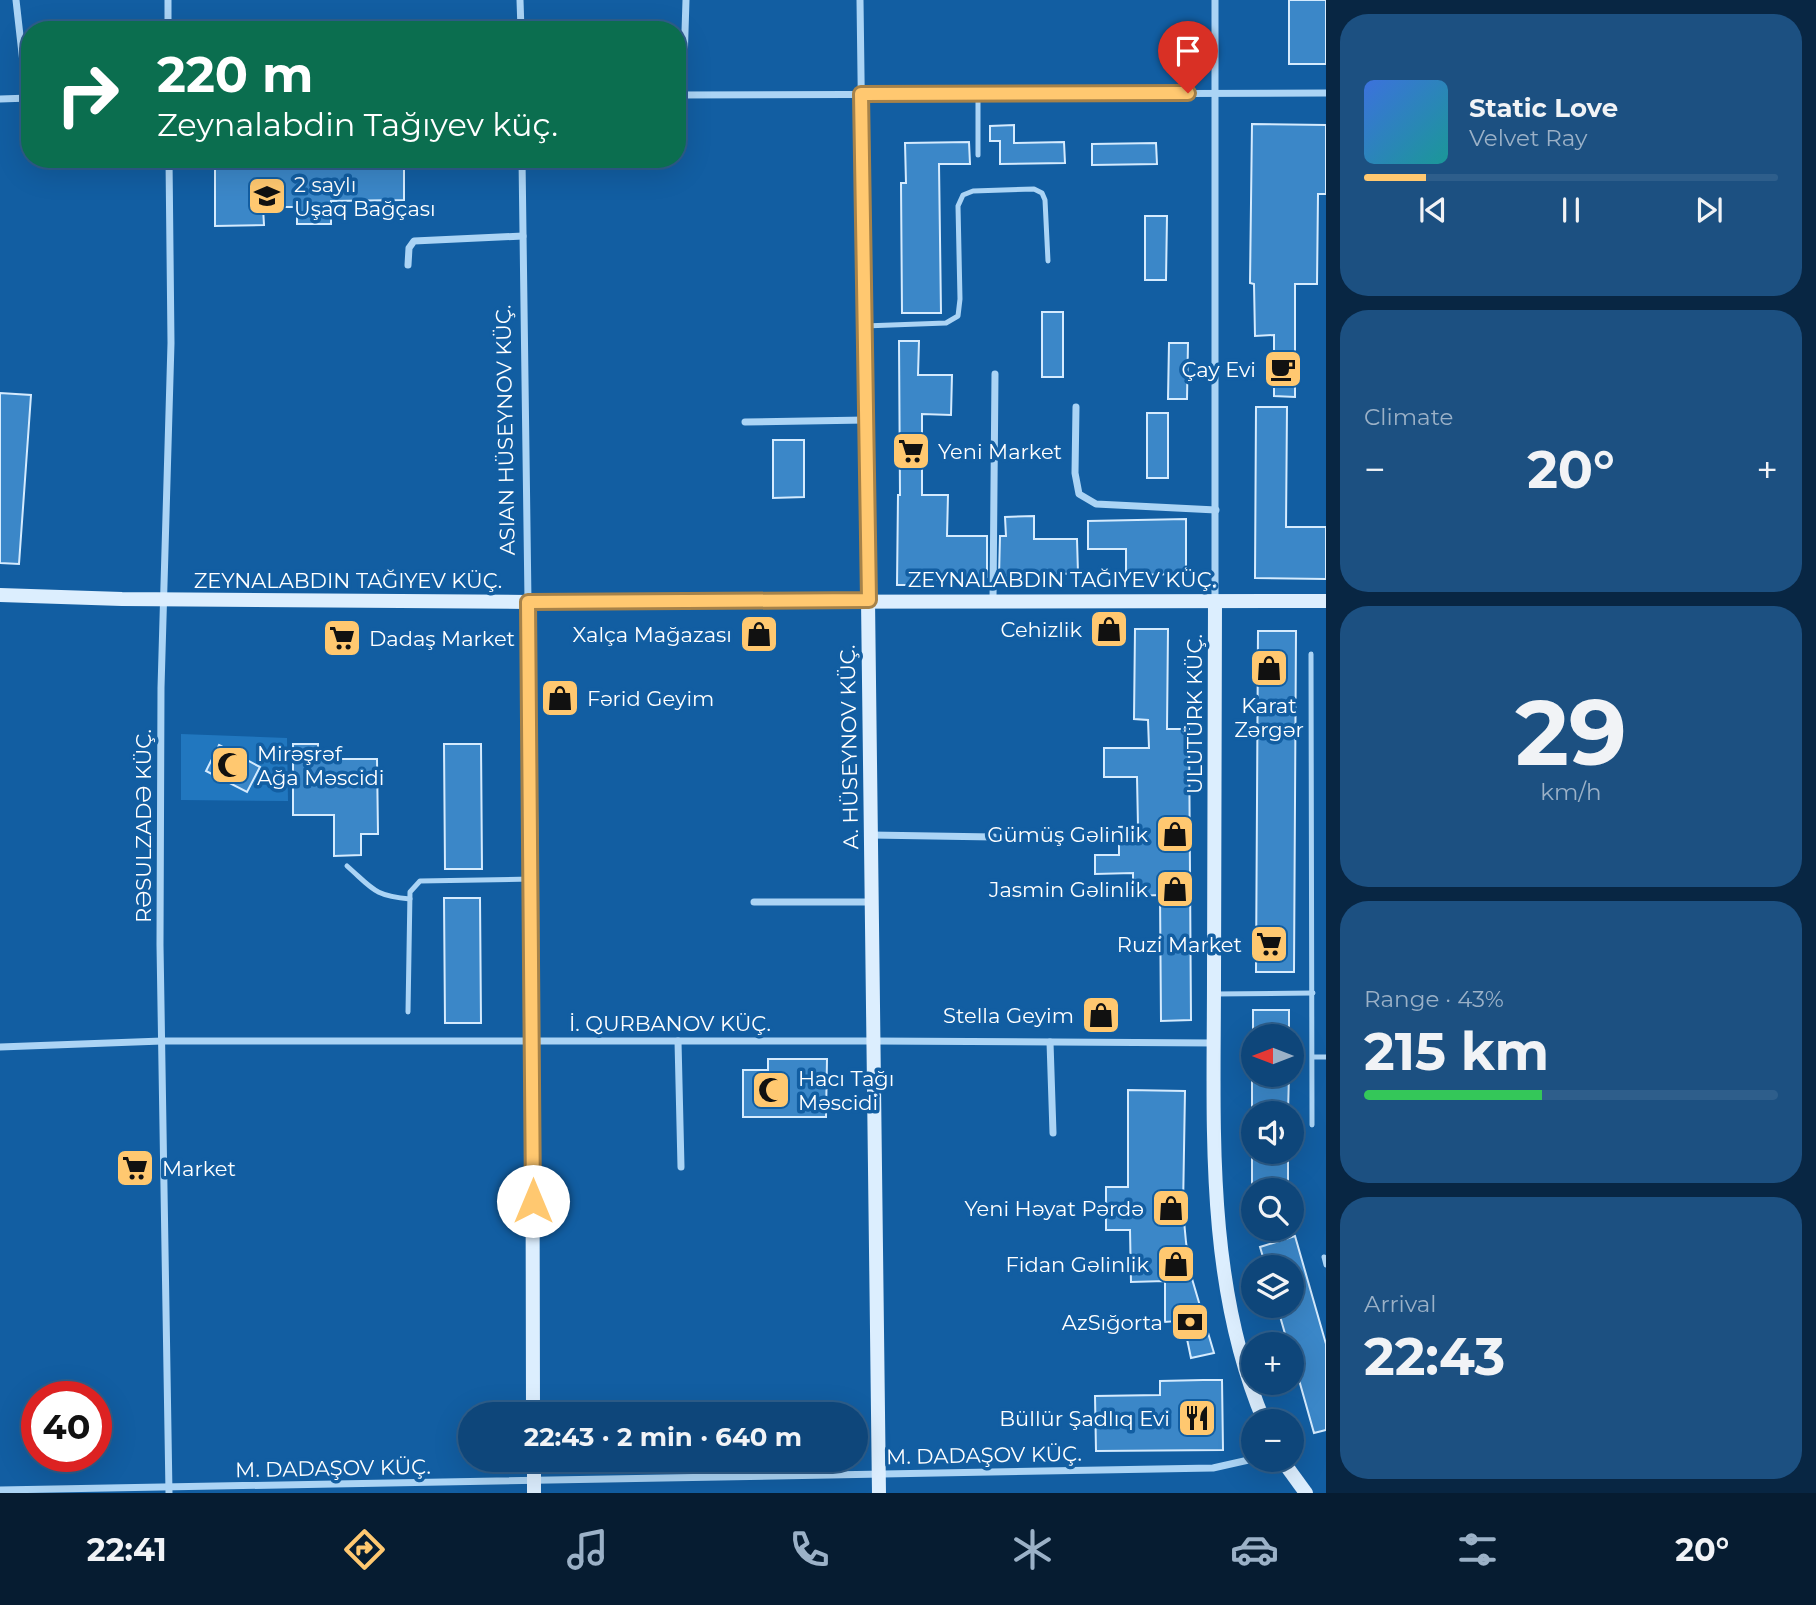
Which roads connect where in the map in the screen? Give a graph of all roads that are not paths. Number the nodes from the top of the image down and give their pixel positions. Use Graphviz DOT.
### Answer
graph roads {
  1 [pos="16,0"];
  2 [pos="167,0"];
  3 [pos="520,0"];
  4 [pos="686,0"];
  5 [pos="860,0"];
  6 [pos="1215,0"];
  7 [pos="168,21"];
  8 [pos="521,21"];
  9 [pos="685,21"];
  10 [pos="21,38"];
  11 [pos="1215,93"];
  12 [pos="1326,93"];
  13 [pos="861,94"];
  14 [pos="978,94"];
  15 [pos="686,95"];
  16 [pos="21,98"];
  17 [pos="0,99"];
  18 [pos="978,155"];
  19 [pos="169,168"];
  20 [pos="522,168"];
  21 [pos="523,236"];
  22 [pos="1048,261"];
  23 [pos="408,265"];
  24 [pos="864,326"];
  25 [pos="995,374"];
  26 [pos="1076,407"];
  27 [pos="866,420"];
  28 [pos="745,422"];
  29 [pos="1216,510"];
  30 [pos="0,595"];
  31 [pos="163,599"];
  32 [pos="869,600"];
  33 [pos="993,600"];
  34 [pos="1215,601"];
  35 [pos="1326,601"];
  36 [pos="528,602"];
  37 [pos="1311,654"];
  38 [pos="871,835"];
  39 [pos="994,837"];
  40 [pos="347,866"];
  41 [pos="532,878"];
  42 [pos="410,899"];
  43 [pos="754,902"];
  44 [pos="872,902"];
  45 [pos="1313,993"];
  46 [pos="1214,994"];
  47 [pos="408,1012"];
  48 [pos="162,1041"];
  49 [pos="532,1041"];
  50 [pos="678,1041"];
  51 [pos="874,1041"];
  52 [pos="1050,1042"];
  53 [pos="1214,1043"];
  54 [pos="0,1047"];
  55 [pos="1313,1057"];
  56 [pos="1326,1057"];
  57 [pos="1312,1125"];
  58 [pos="1053,1133"];
  59 [pos="681,1167"];
  60 [pos="1324,1257"];
  61 [pos="1326,1265"];
  62 [pos="533,1402"];
  63 [pos="1259,1409"];
  64 [pos="1241,1462"];
  65 [pos="1291,1472"];
  66 [pos="878,1474"];
  67 [pos="534,1487"];
  68 [pos="0,1490"];
  69 [pos="169,1491"];
  70 [pos="879,1493"];
  71 [pos="1306,1493"];
  1 -- 10 [label="street"];
  2 -- 7 [label="street"];
  3 -- 8 [label="street"];
  4 -- 9 [label="street"];
  5 -- 13 [label="street, A. HÜSEYNOV KÜÇ."];
  6 -- 11 [label="street, ULUTÜRK KÜÇ."];
  11 -- 12 [label="street"];
  11 -- 14 [label="street"];
  11 -- 29 [label="street, ULUTÜRK KÜÇ."];
  13 -- 14 [label="street"];
  13 -- 15 [label="street"];
  13 -- 24 [label="street, A. HÜSEYNOV KÜÇ."];
  14 -- 18 [label="lane"];
  16 -- 17 [label="street"];
  19 -- 31 [label="street, RƏSULZADƏ KÜÇ."];
  20 -- 21 [label="street, ASIAN HÜSEYNOV KÜÇ."];
  21 -- 23 [label="street"];
  21 -- 36 [label="street, ASIAN HÜSEYNOV KÜÇ."];
  22 -- 24 [label="lane"];
  24 -- 27 [label="street, A. HÜSEYNOV KÜÇ."];
  25 -- 33 [label="street"];
  26 -- 29 [label="street"];
  27 -- 28 [label="street"];
  27 -- 32 [label="street, A. HÜSEYNOV KÜÇ."];
  29 -- 34 [label="street, ULUTÜRK KÜÇ."];
  30 -- 31 [label="street"];
  31 -- 36 [label="street"];
  31 -- 48 [label="street, RƏSULZADƏ KÜÇ."];
  32 -- 33 [label="street"];
  32 -- 36 [label="street"];
  32 -- 38 [label="street, A. HÜSEYNOV KÜÇ."];
  33 -- 34 [label="street"];
  34 -- 35 [label="street"];
  34 -- 46 [label="street, ULUTÜRK KÜÇ."];
  36 -- 41 [label="street, ASIAN HÜSEYNOV KÜÇ."];
  37 -- 45 [label="lane"];
  38 -- 39 [label="street"];
  38 -- 44 [label="street, A. HÜSEYNOV KÜÇ."];
  40 -- 42 [label="lane"];
  41 -- 42 [label="lane"];
  41 -- 49 [label="street, ASIAN HÜSEYNOV KÜÇ."];
  42 -- 47 [label="lane"];
  43 -- 44 [label="street"];
  44 -- 51 [label="street, A. HÜSEYNOV KÜÇ."];
  45 -- 46 [label="lane"];
  45 -- 55 [label="lane"];
  46 -- 53 [label="street, ULUTÜRK KÜÇ."];
  48 -- 49 [label="street, İ. QURBANOV KÜÇ."];
  48 -- 54 [label="street, İ. QURBANOV KÜÇ."];
  48 -- 69 [label="street, RƏSULZADƏ KÜÇ."];
  49 -- 50 [label="street, İ. QURBANOV KÜÇ."];
  49 -- 62 [label="street, ASIAN HÜSEYNOV KÜÇ."];
  50 -- 51 [label="street, İ. QURBANOV KÜÇ."];
  50 -- 59 [label="street"];
  51 -- 52 [label="street, İ. QURBANOV KÜÇ."];
  51 -- 66 [label="street, A. HÜSEYNOV KÜÇ."];
  52 -- 53 [label="street, İ. QURBANOV KÜÇ."];
  52 -- 58 [label="street"];
  53 -- 63 [label="street, ULUTÜRK KÜÇ."];
  55 -- 56 [label="lane"];
  55 -- 57 [label="lane"];
  60 -- 61 [label="lane"];
  64 -- 66 [label="street, M. DADAŞOV KÜÇ."];
  65 -- 71 [label="street"];
  66 -- 67 [label="street, M. DADAŞOV KÜÇ."];
  66 -- 70 [label="street, A. HÜSEYNOV KÜÇ."];
  67 -- 69 [label="street, M. DADAŞOV KÜÇ."];
  68 -- 69 [label="street, M. DADAŞOV KÜÇ."];
}
